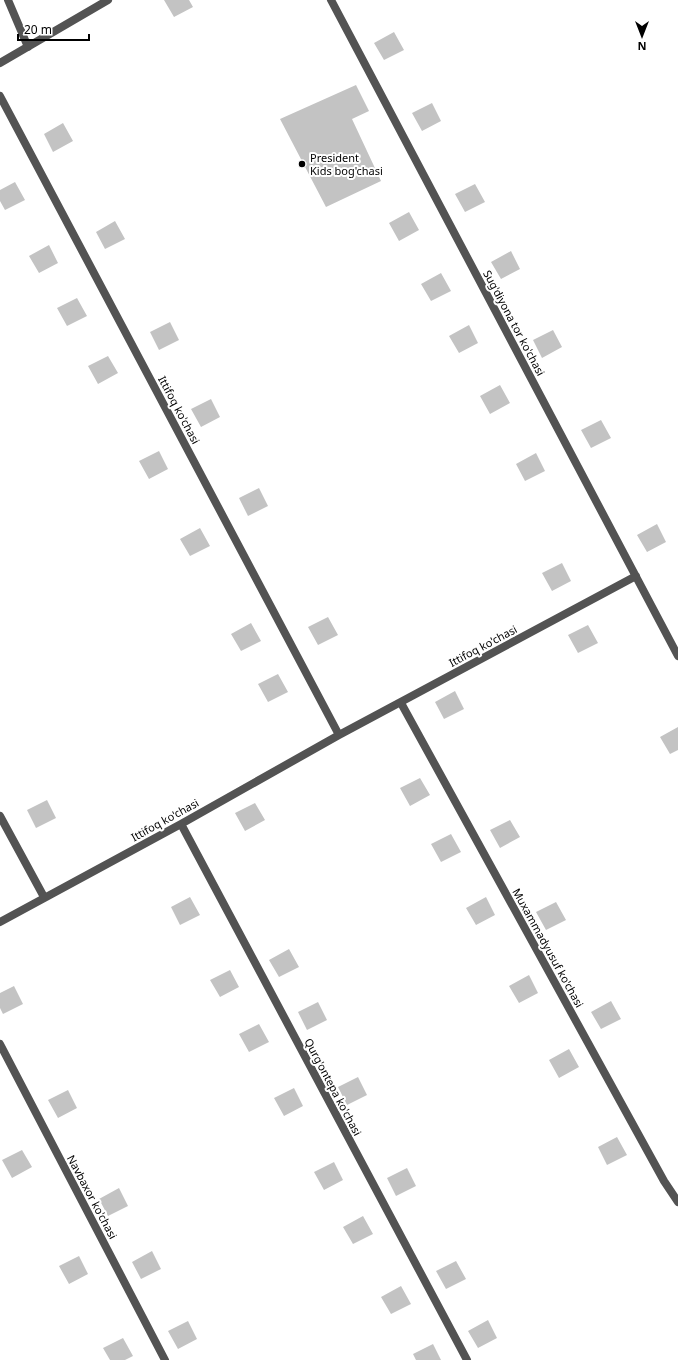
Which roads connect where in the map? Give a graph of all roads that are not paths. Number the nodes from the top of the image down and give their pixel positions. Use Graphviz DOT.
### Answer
graph roads {
  1 [pos="8,0"];
  2 [pos="108,0"];
  3 [pos="331,0"];
  4 [pos="28,47"];
  5 [pos="0,63"];
  6 [pos="0,96"];
  7 [pos="636,576"];
  8 [pos="678,656"];
  9 [pos="401,703"];
  10 [pos="339,735"];
  11 [pos="0,816"];
  12 [pos="181,824"];
  13 [pos="44,897"];
  14 [pos="0,922"];
  15 [pos="0,1044"];
  16 [pos="678,1202"];
  17 [pos="165,1360"];
  18 [pos="467,1360"];
  1 -- 4 [label="street"];
  2 -- 4 [label="street"];
  3 -- 7 [label="street, Sug'diyona tor ko'chasi"];
  4 -- 5 [label="street"];
  6 -- 10 [label="street, Ittifoq ko'chasi"];
  7 -- 8 [label="street, Sug'diyona tor ko'chasi"];
  7 -- 9 [label="street, Ittifoq ko'chasi"];
  9 -- 10 [label="street, Ittifoq ko'chasi"];
  9 -- 16 [label="street, Muxammadyusuf ko'chasi"];
  10 -- 12 [label="street, Ittifoq ko'chasi"];
  11 -- 13 [label="street"];
  12 -- 13 [label="street, Ittifoq ko'chasi"];
  12 -- 18 [label="street, Qurg'ontepa ko'chasi"];
  13 -- 14 [label="street, Ittifoq ko'chasi"];
  15 -- 17 [label="street, Navbaxor ko'chasi"];
}
